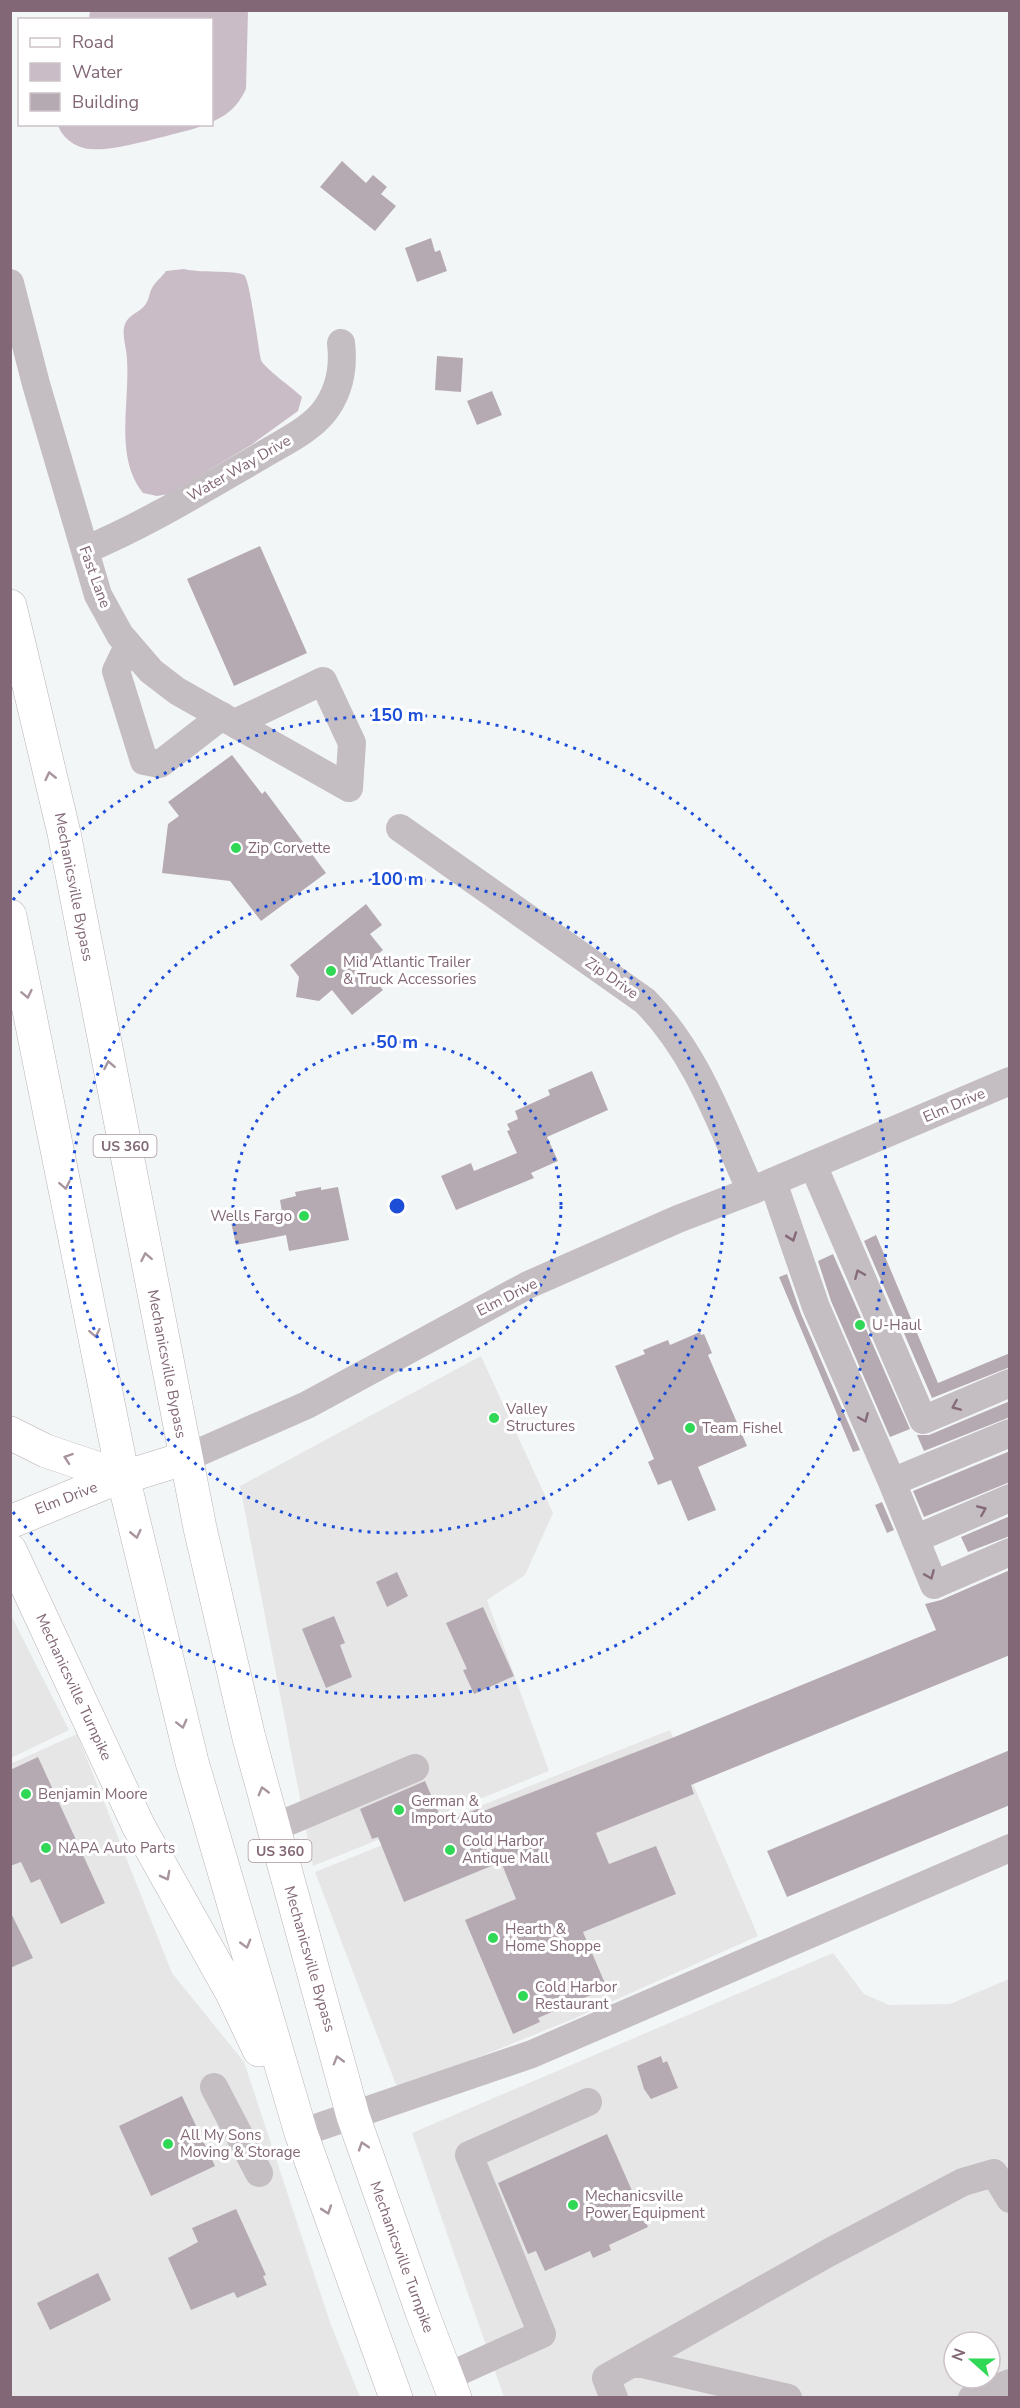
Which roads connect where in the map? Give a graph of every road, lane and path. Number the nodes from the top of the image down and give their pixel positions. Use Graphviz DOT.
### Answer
graph roads {
  1 [pos="10,284"];
  2 [pos="341,344"];
  3 [pos="84,550"];
  4 [pos="10,606"];
  5 [pos="128,646"];
  6 [pos="228,720"];
  7 [pos="400,828"];
  8 [pos="10,916"];
  9 [pos="1010,1082"];
  10 [pos="813,1165"];
  11 [pos="762,1186"];
  12 [pos="1010,1383"];
  13 [pos="10,1433"];
  14 [pos="1010,1433"];
  15 [pos="186,1458"];
  16 [pos="123,1477"];
  17 [pos="892,1482"];
  18 [pos="1010,1498"];
  19 [pos="10,1522"];
  20 [pos="915,1539"];
  21 [pos="10,1550"];
  22 [pos="1010,1552"];
  23 [pos="415,1768"];
  24 [pos="273,1828"];
  25 [pos="1010,1848"];
  26 [pos="214,2087"];
  27 [pos="588,2102"];
  28 [pos="353,2116"];
  29 [pos="304,2144"];
  30 [pos="259,2173"];
  31 [pos="1010,2199"];
  32 [pos="634,2362"];
  33 [pos="1010,2383"];
  34 [pos="451,2387"];
  35 [pos="396,2397"];
  36 [pos="614,2397"];
  37 [pos="788,2397"];
  38 [pos="972,2397"];
  1 -- 3 [label="street, Fast Lane"];
  2 -- 3 [label="street, Water Way Drive"];
  3 -- 5 [label="street, Fast Lane"];
  15 -- 4 [label="main road, Mechanicsville Bypass / US 360, one-way"];
  5 -- 6 [label="street, Fast Lane"];
  5 -- 6 [label="street"];
  6 -- 6 [label="street, Fast Lane"];
  7 -- 11 [label="street, Zip Drive"];
  8 -- 16 [label="main road, one-way"];
  9 -- 10 [label="street, Elm Drive"];
  10 -- 11 [label="street, Elm Drive"];
  12 -- 10 [label="street, one-way"];
  11 -- 15 [label="street, Elm Drive"];
  11 -- 17 [label="street, Zip Drive, one-way"];
  16 -- 13 [label="main road, one-way"];
  14 -- 17 [label="street"];
  15 -- 16 [label="main road, Elm Drive"];
  24 -- 15 [label="main road, Mechanicsville Bypass / US 360, one-way"];
  16 -- 19 [label="main road, Elm Drive"];
  16 -- 29 [label="main road, one-way"];
  17 -- 20 [label="street, Zip Drive"];
  20 -- 18 [label="street, one-way"];
  20 -- 22 [label="street, Zip Drive, one-way"];
  21 -- 29 [label="main road, Mechanicsville Turnpike, one-way"];
  23 -- 24 [label="street"];
  28 -- 24 [label="main road, Mechanicsville Bypass / US 360, one-way"];
  25 -- 28 [label="street"];
  26 -- 30 [label="street"];
  27 -- 34 [label="street"];
  28 -- 29 [label="street"];
  34 -- 28 [label="main road, Mechanicsville Turnpike / US 360, one-way"];
  29 -- 35 [label="main road, one-way"];
  31 -- 32 [label="street"];
  32 -- 36 [label="street"];
  32 -- 37 [label="street"];
  33 -- 38 [label="street"];
}
